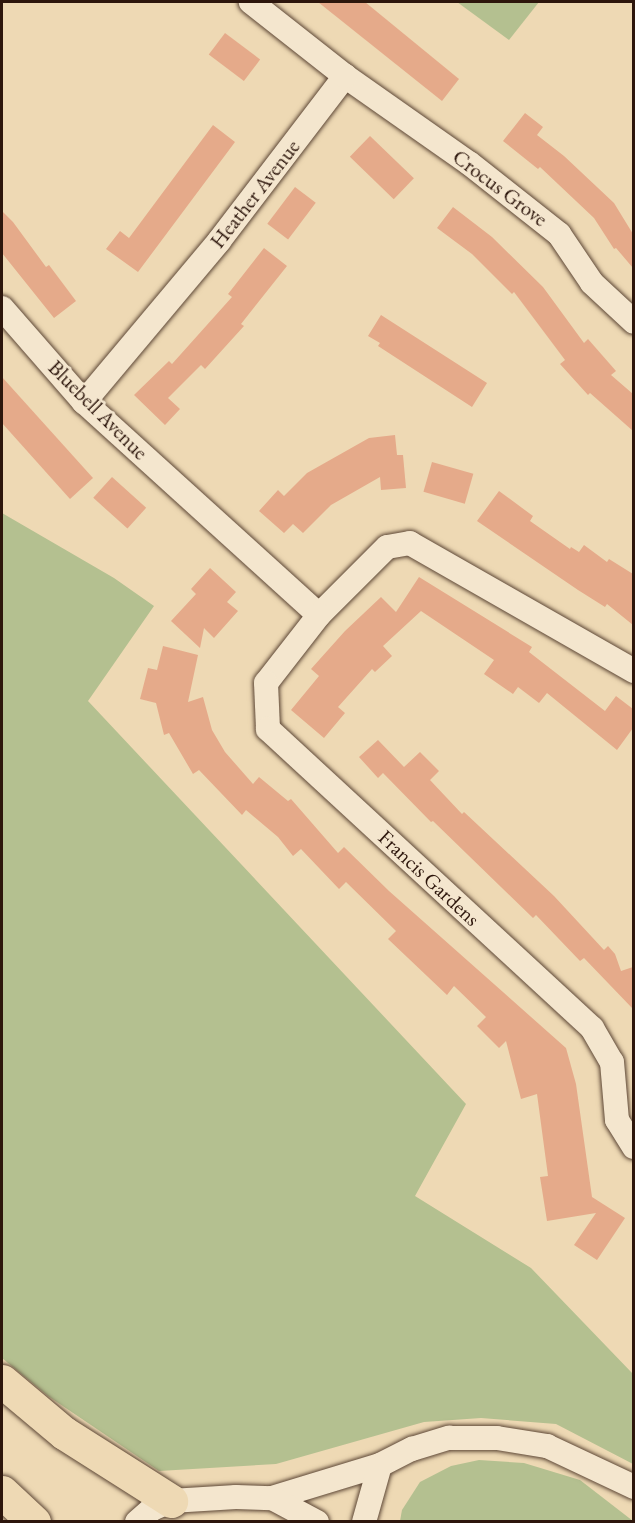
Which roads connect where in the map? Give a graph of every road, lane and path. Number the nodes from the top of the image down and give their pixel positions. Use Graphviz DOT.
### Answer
graph roads {
  1 [pos="251,2"];
  2 [pos="345,75"];
  3 [pos="2,308"];
  4 [pos="633,322"];
  5 [pos="84,402"];
  6 [pos="319,615"];
  7 [pos="633,671"];
  8 [pos="633,1147"];
  9 [pos="2,1381"];
  10 [pos="380,1465"];
  11 [pos="633,1487"];
  12 [pos="2,1492"];
  13 [pos="272,1498"];
  14 [pos="171,1501"];
  15 [pos="34,1521"];
  16 [pos="137,1521"];
  17 [pos="316,1521"];
  18 [pos="364,1521"];
  1 -- 2 [label="street"];
  2 -- 4 [label="street, Crocus Grove"];
  2 -- 5 [label="street, Heather Avenue"];
  3 -- 5 [label="street, Bluebell Avenue"];
  5 -- 6 [label="street, Bluebell Avenue"];
  6 -- 7 [label="street, Francis Gardens"];
  6 -- 8 [label="street, Francis Gardens"];
  9 -- 14 [label="highway"];
  10 -- 11 [label="street"];
  10 -- 13 [label="street"];
  10 -- 18 [label="street"];
  12 -- 15 [label="highway"];
  13 -- 14 [label="street"];
  13 -- 17 [label="street"];
  14 -- 16 [label="street"];
}
